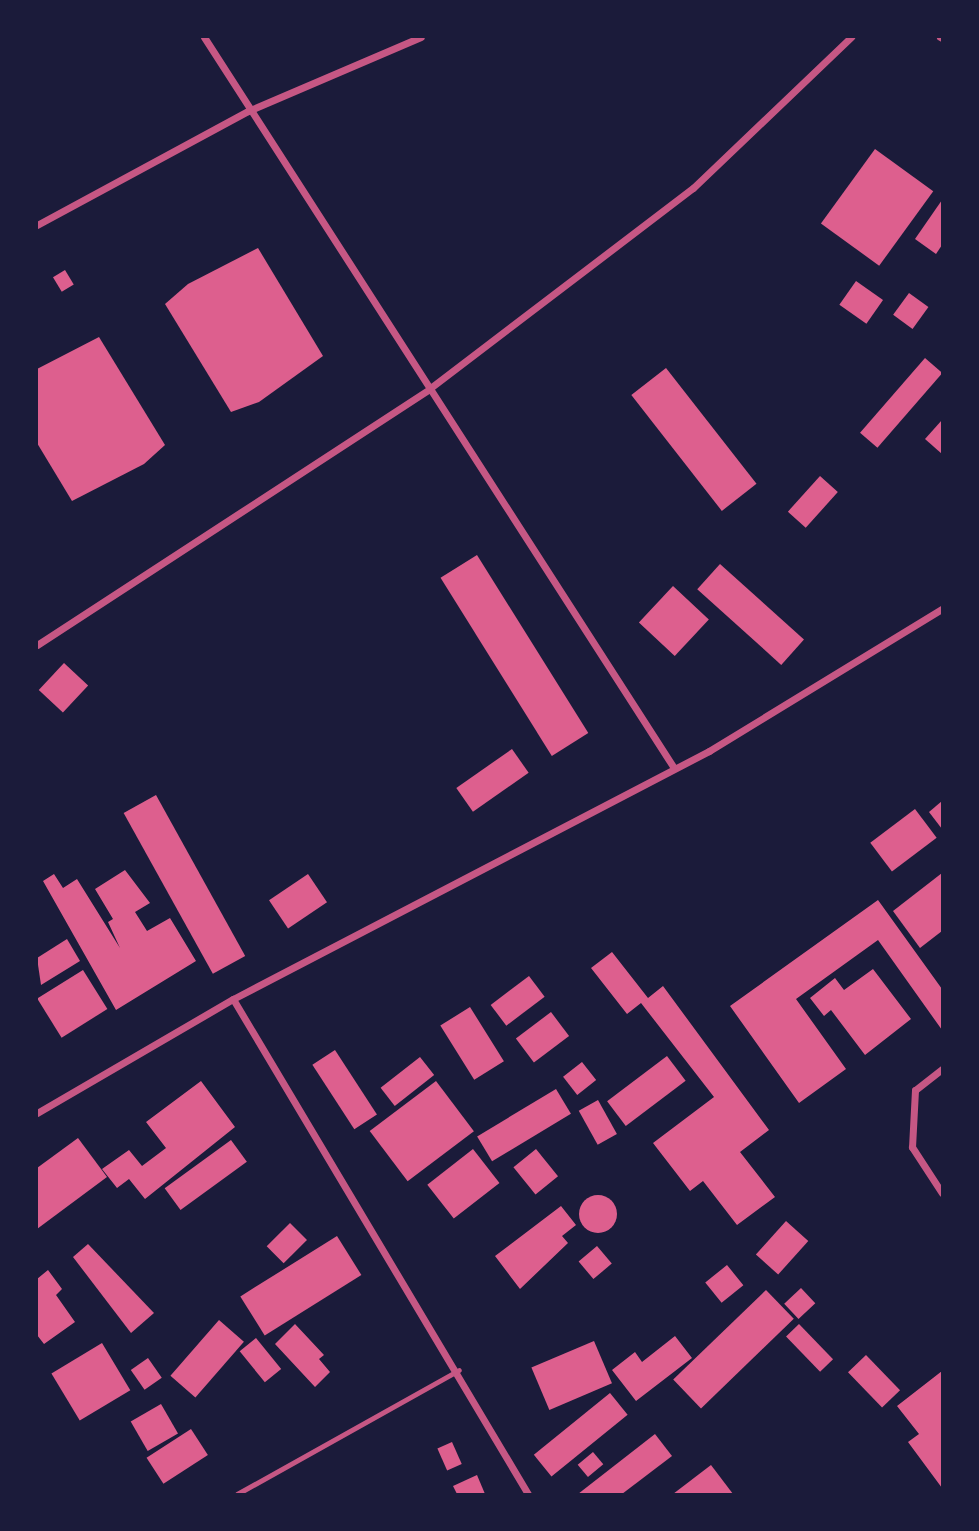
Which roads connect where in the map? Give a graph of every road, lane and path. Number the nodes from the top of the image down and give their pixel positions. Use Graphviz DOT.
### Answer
graph roads {
  1 [pos="204,37"];
  2 [pos="421,37"];
  3 [pos="851,37"];
  4 [pos="248,111"];
  5 [pos="37,225"];
  6 [pos="429,389"];
  7 [pos="942,609"];
  8 [pos="37,645"];
  9 [pos="674,768"];
  10 [pos="233,999"];
  11 [pos="942,1069"];
  12 [pos="37,1113"];
  13 [pos="942,1193"];
  14 [pos="459,1370"];
  15 [pos="237,1494"];
  16 [pos="528,1494"];
  1 -- 4 [label="street"];
  2 -- 4 [label="street"];
  3 -- 6 [label="street"];
  4 -- 5 [label="street"];
  4 -- 6 [label="street"];
  6 -- 8 [label="street"];
  6 -- 9 [label="street"];
  7 -- 9 [label="street"];
  9 -- 10 [label="street"];
  10 -- 12 [label="street"];
  10 -- 14 [label="street"];
  11 -- 13 [label="street"];
  14 -- 15 [label="lane"];
  14 -- 16 [label="street"];
}
